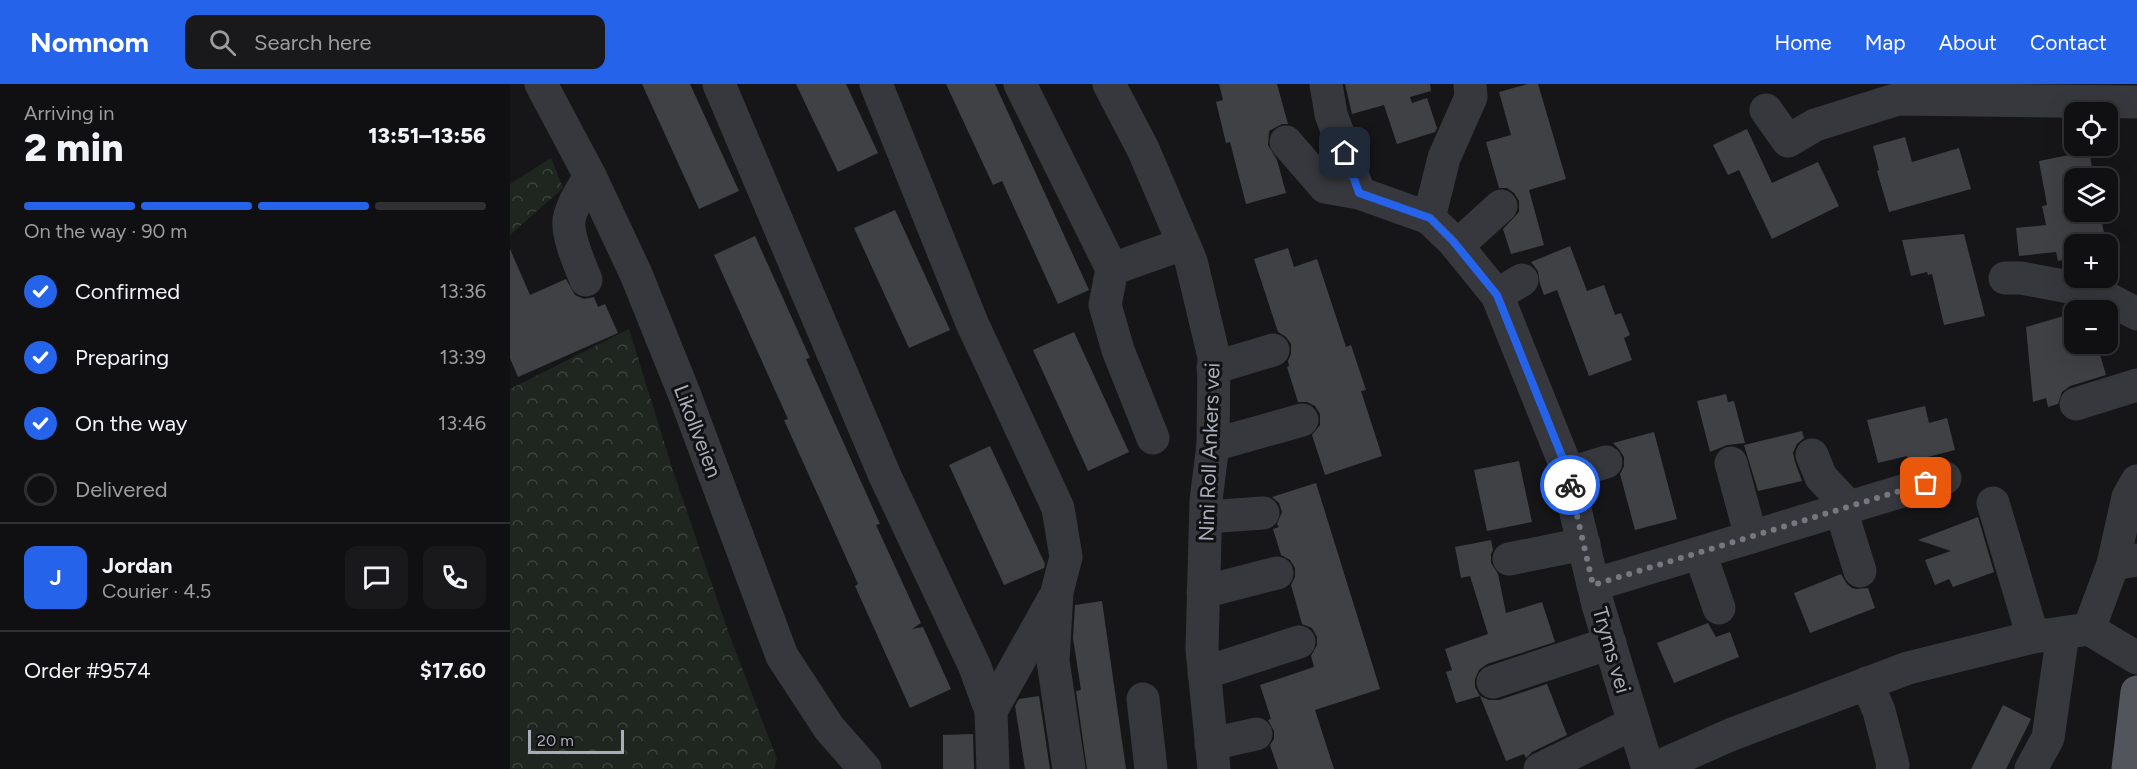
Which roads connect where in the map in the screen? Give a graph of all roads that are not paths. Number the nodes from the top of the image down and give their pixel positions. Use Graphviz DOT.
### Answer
graph roads {
  1 [pos="541,84"];
  2 [pos="719,84"];
  3 [pos="876,84"];
  4 [pos="1020,84"];
  5 [pos="1109,84"];
  6 [pos="1326,84"];
  7 [pos="1470,84"];
  8 [pos="1893,91"];
  9 [pos="2137,102"];
  10 [pos="1767,110"];
  11 [pos="1286,142"];
  12 [pos="590,176"];
  13 [pos="1359,193"];
  14 [pos="1501,206"];
  15 [pos="1430,218"];
  16 [pos="1183,244"];
  17 [pos="1457,246"];
  18 [pos="1112,269"];
  19 [pos="2005,278"];
  20 [pos="586,280"];
  21 [pos="2137,314"];
  22 [pos="1274,350"];
  23 [pos="1213,368"];
  24 [pos="2137,385"];
  25 [pos="2076,404"];
  26 [pos="1302,420"];
  27 [pos="1153,438"];
  28 [pos="1213,445"];
  29 [pos="1812,455"];
  30 [pos="1606,462"];
  31 [pos="1731,463"];
  32 [pos="1567,474"];
  33 [pos="1945,477"];
  34 [pos="2137,481"];
  35 [pos="1993,503"];
  36 [pos="1845,508"];
  37 [pos="1263,513"];
  38 [pos="1206,518"];
  39 [pos="1751,537"];
  40 [pos="1584,544"];
  41 [pos="1700,552"];
  42 [pos="1509,559"];
  43 [pos="2125,562"];
  44 [pos="1860,571"];
  45 [pos="1277,573"];
  46 [pos="1593,585"];
  47 [pos="1058,592"];
  48 [pos="1203,592"];
  49 [pos="1719,608"];
  50 [pos="2062,633"];
  51 [pos="1299,642"];
  52 [pos="1610,644"];
  53 [pos="2137,658"];
  54 [pos="1204,673"];
  55 [pos="1492,682"];
  56 [pos="1867,683"];
  57 [pos="2137,692"];
  58 [pos="1143,699"];
  59 [pos="991,711"];
  60 [pos="1634,723"];
  61 [pos="1256,734"];
  62 [pos="1213,756"];
  63 [pos="866,769"];
  64 [pos="993,769"];
  65 [pos="1069,769"];
  66 [pos="1151,769"];
  67 [pos="1540,769"];
  68 [pos="1648,769"];
  69 [pos="1653,769"];
  70 [pos="1892,769"];
  71 [pos="2031,769"];
  72 [pos="2128,769"];
  1 -- 12 [label="street, Likollveien"];
  2 -- 59 [label="street"];
  3 -- 47 [label="street"];
  4 -- 18 [label="street"];
  5 -- 16 [label="street, Nini Roll Ankers vei"];
  6 -- 13 [label="street"];
  7 -- 15 [label="street"];
  8 -- 9 [label="street"];
  8 -- 10 [label="street"];
  11 -- 13 [label="street, Tryms vei"];
  12 -- 20 [label="street"];
  12 -- 63 [label="street, Likollveien"];
  13 -- 15 [label="street, Tryms vei"];
  14 -- 17 [label="street"];
  15 -- 17 [label="street, Tryms vei"];
  16 -- 18 [label="street"];
  16 -- 23 [label="street, Nini Roll Ankers vei"];
  17 -- 32 [label="street, Tryms vei"];
  18 -- 27 [label="street"];
  19 -- 21 [label="street"];
  22 -- 23 [label="street"];
  23 -- 28 [label="street, Nini Roll Ankers vei"];
  24 -- 25 [label="street"];
  26 -- 28 [label="street"];
  28 -- 38 [label="street, Nini Roll Ankers vei"];
  29 -- 36 [label="street"];
  30 -- 32 [label="street"];
  31 -- 39 [label="street"];
  32 -- 40 [label="street, Tryms vei"];
  33 -- 36 [label="street"];
  34 -- 43 [label="street"];
  35 -- 50 [label="street"];
  36 -- 39 [label="street"];
  36 -- 44 [label="street"];
  37 -- 38 [label="street"];
  38 -- 48 [label="street, Nini Roll Ankers vei"];
  39 -- 41 [label="street"];
  40 -- 42 [label="street"];
  40 -- 46 [label="street, Tryms vei"];
  41 -- 46 [label="street"];
  41 -- 49 [label="street"];
  43 -- 50 [label="street"];
  45 -- 48 [label="street"];
  46 -- 52 [label="street, Tryms vei"];
  47 -- 59 [label="street"];
  47 -- 65 [label="street"];
  48 -- 54 [label="street, Nini Roll Ankers vei"];
  50 -- 53 [label="street"];
  50 -- 56 [label="street"];
  50 -- 71 [label="street"];
  51 -- 54 [label="street"];
  52 -- 55 [label="street"];
  52 -- 60 [label="street, Tryms vei"];
  54 -- 62 [label="street, Nini Roll Ankers vei"];
  56 -- 69 [label="street"];
  56 -- 70 [label="street"];
  57 -- 72 [label="main road"];
  58 -- 66 [label="street"];
  59 -- 64 [label="street"];
  60 -- 67 [label="street"];
  60 -- 68 [label="street, Tryms vei"];
  61 -- 62 [label="street"];
}
